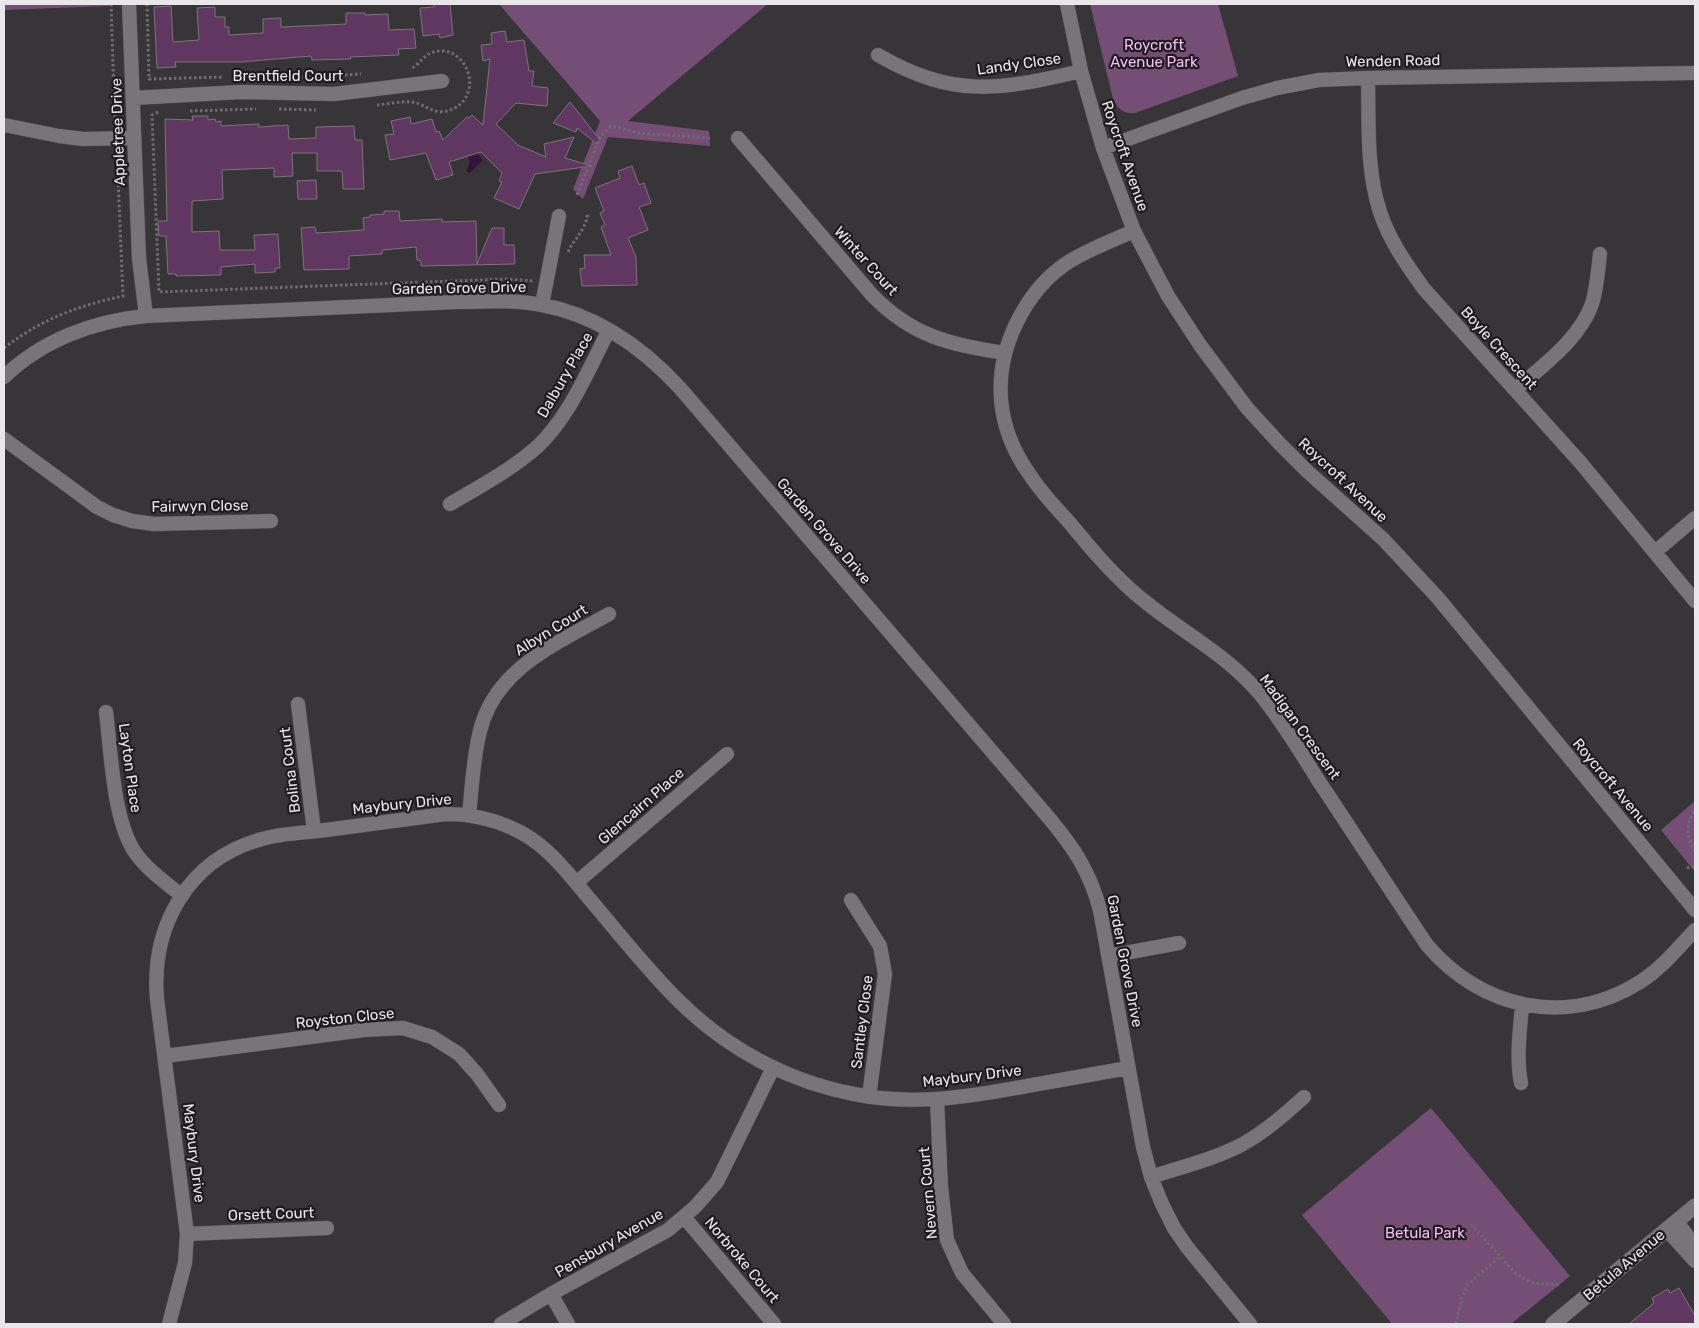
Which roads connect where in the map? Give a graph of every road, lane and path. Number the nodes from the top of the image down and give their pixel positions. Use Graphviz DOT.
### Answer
graph roads {
  1 [pos="110,4"];
  2 [pos="129,4"];
  3 [pos="147,4"];
  4 [pos="1062,4"];
  5 [pos="1067,4"];
  6 [pos="1069,18"];
  7 [pos="878,55"];
  8 [pos="406,70"];
  9 [pos="1081,71"];
  10 [pos="370,73"];
  11 [pos="1695,73"];
  12 [pos="225,76"];
  13 [pos="244,76"];
  14 [pos="1368,78"];
  15 [pos="442,81"];
  16 [pos="133,98"];
  17 [pos="373,106"];
  18 [pos="265,109"];
  19 [pos="273,109"];
  20 [pos="317,110"];
  21 [pos="166,112"];
  22 [pos="183,112"];
  23 [pos="4,125"];
  24 [pos="134,138"];
  25 [pos="710,138"];
  26 [pos="738,138"];
  27 [pos="116,139"];
  28 [pos="1103,148"];
  29 [pos="577,195"];
  30 [pos="588,213"];
  31 [pos="559,216"];
  32 [pos="1134,230"];
  33 [pos="1600,254"];
  34 [pos="567,260"];
  35 [pos="546,284"];
  36 [pos="542,305"];
  37 [pos="140,316"];
  38 [pos="609,330"];
  39 [pos="4,348"];
  40 [pos="1005,353"];
  41 [pos="5,373"];
  42 [pos="1515,390"];
  43 [pos="4,439"];
  44 [pos="450,504"];
  45 [pos="1695,518"];
  46 [pos="271,521"];
  47 [pos="1655,552"];
  48 [pos="1695,601"];
  49 [pos="609,614"];
  50 [pos="298,704"];
  51 [pos="106,712"];
  52 [pos="727,754"];
  53 [pos="1695,812"];
  54 [pos="469,815"];
  55 [pos="314,831"];
  56 [pos="1695,852"];
  57 [pos="1695,866"];
  58 [pos="1688,868"];
  59 [pos="576,883"];
  60 [pos="182,896"];
  61 [pos="851,900"];
  62 [pos="1695,910"];
  63 [pos="1695,930"];
  64 [pos="1179,943"];
  65 [pos="1109,956"];
  66 [pos="1522,1005"];
  67 [pos="164,1056"];
  68 [pos="773,1068"];
  69 [pos="1128,1068"];
  70 [pos="1521,1084"];
  71 [pos="869,1097"];
  72 [pos="1304,1097"];
  73 [pos="937,1100"];
  74 [pos="498,1105"];
  75 [pos="1151,1177"];
  76 [pos="1695,1206"];
  77 [pos="684,1218"];
  78 [pos="1470,1224"];
  79 [pos="1672,1226"];
  80 [pos="327,1228"];
  81 [pos="187,1234"];
  82 [pos="1695,1246"];
  83 [pos="1500,1257"];
  84 [pos="1695,1261"];
  85 [pos="1560,1285"];
  86 [pos="552,1294"];
  87 [pos="170,1324"];
  88 [pos="501,1324"];
  89 [pos="568,1324"];
  90 [pos="774,1324"];
  91 [pos="1004,1324"];
  92 [pos="1250,1324"];
  93 [pos="1456,1324"];
  94 [pos="1553,1324"];
  1 -- 27 [label="path"];
  2 -- 16 [label="street, Appletree Drive"];
  3 -- 12 [label="path"];
  4 -- 6 [label="street, Roycroft Avenue"];
  5 -- 6 [label="street, Roycroft Avenue"];
  6 -- 9 [label="street, Roycroft Avenue"];
  7 -- 9 [label="street, Landy Close"];
  8 -- 17 [label="path"];
  9 -- 28 [label="street, Roycroft Avenue"];
  10 -- 13 [label="path"];
  11 -- 14 [label="street, Wenden Road"];
  14 -- 28 [label="street, Wenden Road"];
  14 -- 42 [label="street, Boyle Crescent"];
  15 -- 16 [label="street, Brentfield Court"];
  16 -- 24 [label="street, Appletree Drive"];
  18 -- 22 [label="path"];
  19 -- 20 [label="path"];
  21 -- 35 [label="path"];
  23 -- 27 [label="street"];
  24 -- 27 [label="street"];
  24 -- 37 [label="street, Appletree Drive"];
  25 -- 29 [label="path"];
  26 -- 40 [label="street, Winter Court"];
  27 -- 39 [label="path"];
  28 -- 32 [label="street, Roycroft Avenue"];
  30 -- 34 [label="path"];
  31 -- 35 [label="street"];
  32 -- 40 [label="street, Madigan Crescent"];
  32 -- 62 [label="street, Roycroft Avenue"];
  33 -- 42 [label="street"];
  35 -- 36 [label="street"];
  36 -- 37 [label="street, Garden Grove Drive"];
  36 -- 38 [label="street, Garden Grove Drive"];
  37 -- 41 [label="street, Garden Grove Drive"];
  38 -- 44 [label="street, Dalbury Place"];
  38 -- 65 [label="street, Garden Grove Drive"];
  40 -- 66 [label="street, Madigan Crescent"];
  42 -- 47 [label="street, Boyle Crescent"];
  43 -- 46 [label="street, Fairwyn Close"];
  45 -- 47 [label="street"];
  47 -- 48 [label="street, Boyle Crescent"];
  49 -- 54 [label="street, Albyn Court"];
  50 -- 55 [label="street, Bolina Court"];
  51 -- 60 [label="street, Layton Place"];
  52 -- 59 [label="street, Glencairn Place"];
  53 -- 56 [label="path"];
  54 -- 55 [label="street, Maybury Drive"];
  54 -- 59 [label="street, Maybury Drive"];
  55 -- 60 [label="street, Maybury Drive"];
  57 -- 58 [label="path"];
  59 -- 68 [label="street, Maybury Drive"];
  60 -- 67 [label="street, Maybury Drive"];
  61 -- 71 [label="street, Santley Close"];
  63 -- 66 [label="street, Madigan Crescent"];
  64 -- 65 [label="street"];
  65 -- 69 [label="street, Garden Grove Drive"];
  66 -- 70 [label="street"];
  67 -- 74 [label="street, Royston Close"];
  67 -- 81 [label="street, Maybury Drive"];
  68 -- 71 [label="street, Maybury Drive"];
  68 -- 77 [label="street, Pensbury Avenue"];
  69 -- 73 [label="street, Maybury Drive"];
  69 -- 75 [label="street, Garden Grove Drive"];
  71 -- 73 [label="street, Maybury Drive"];
  72 -- 75 [label="street"];
  73 -- 91 [label="street, Nevern Court"];
  75 -- 92 [label="street, Garden Grove Drive"];
  76 -- 79 [label="street, Betula Avenue"];
  77 -- 86 [label="street, Pensbury Avenue"];
  77 -- 90 [label="street, Norbroke Court"];
  78 -- 83 [label="path"];
  79 -- 82 [label="street"];
  79 -- 84 [label="street"];
  79 -- 94 [label="street, Betula Avenue"];
  80 -- 81 [label="street, Orsett Court"];
  81 -- 87 [label="street, Maybury Drive"];
  83 -- 85 [label="path"];
  83 -- 93 [label="path"];
  86 -- 88 [label="street, Pensbury Avenue"];
  86 -- 89 [label="street"];
}
